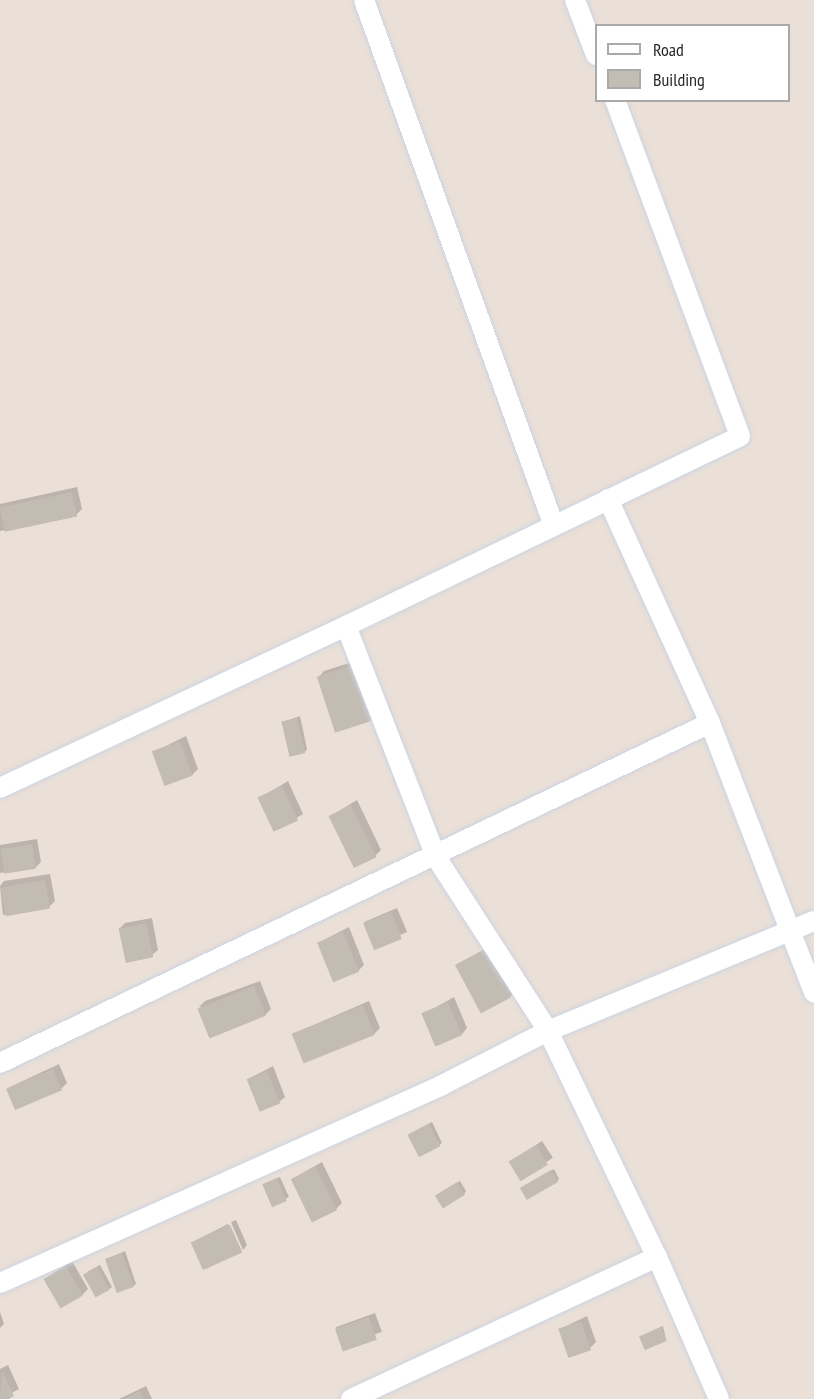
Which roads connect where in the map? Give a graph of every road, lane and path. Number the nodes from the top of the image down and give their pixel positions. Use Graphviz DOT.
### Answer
graph roads {
  1 [pos="364,0"];
  2 [pos="575,0"];
  3 [pos="595,50"];
  4 [pos="616,102"];
  5 [pos="608,499"];
  6 [pos="554,526"];
  7 [pos="346,626"];
  8 [pos="710,723"];
  9 [pos="0,788"];
  10 [pos="436,857"];
  11 [pos="814,921"];
  12 [pos="788,932"];
  13 [pos="814,993"];
  14 [pos="548,1031"];
  15 [pos="0,1063"];
  16 [pos="657,1257"];
  17 [pos="0,1283"];
  18 [pos="351,1399"];
  19 [pos="719,1399"];
  1 -- 6 [label="street"];
  2 -- 3 [label="street"];
  4 -- 5 [label="street"];
  5 -- 6 [label="street"];
  5 -- 8 [label="street"];
  6 -- 7 [label="street"];
  7 -- 9 [label="street"];
  7 -- 10 [label="street"];
  8 -- 10 [label="street"];
  8 -- 12 [label="street"];
  10 -- 14 [label="street"];
  10 -- 15 [label="street"];
  11 -- 12 [label="street"];
  12 -- 13 [label="street"];
  12 -- 14 [label="street"];
  14 -- 16 [label="street"];
  14 -- 17 [label="street"];
  16 -- 18 [label="street"];
  16 -- 19 [label="street"];
}
